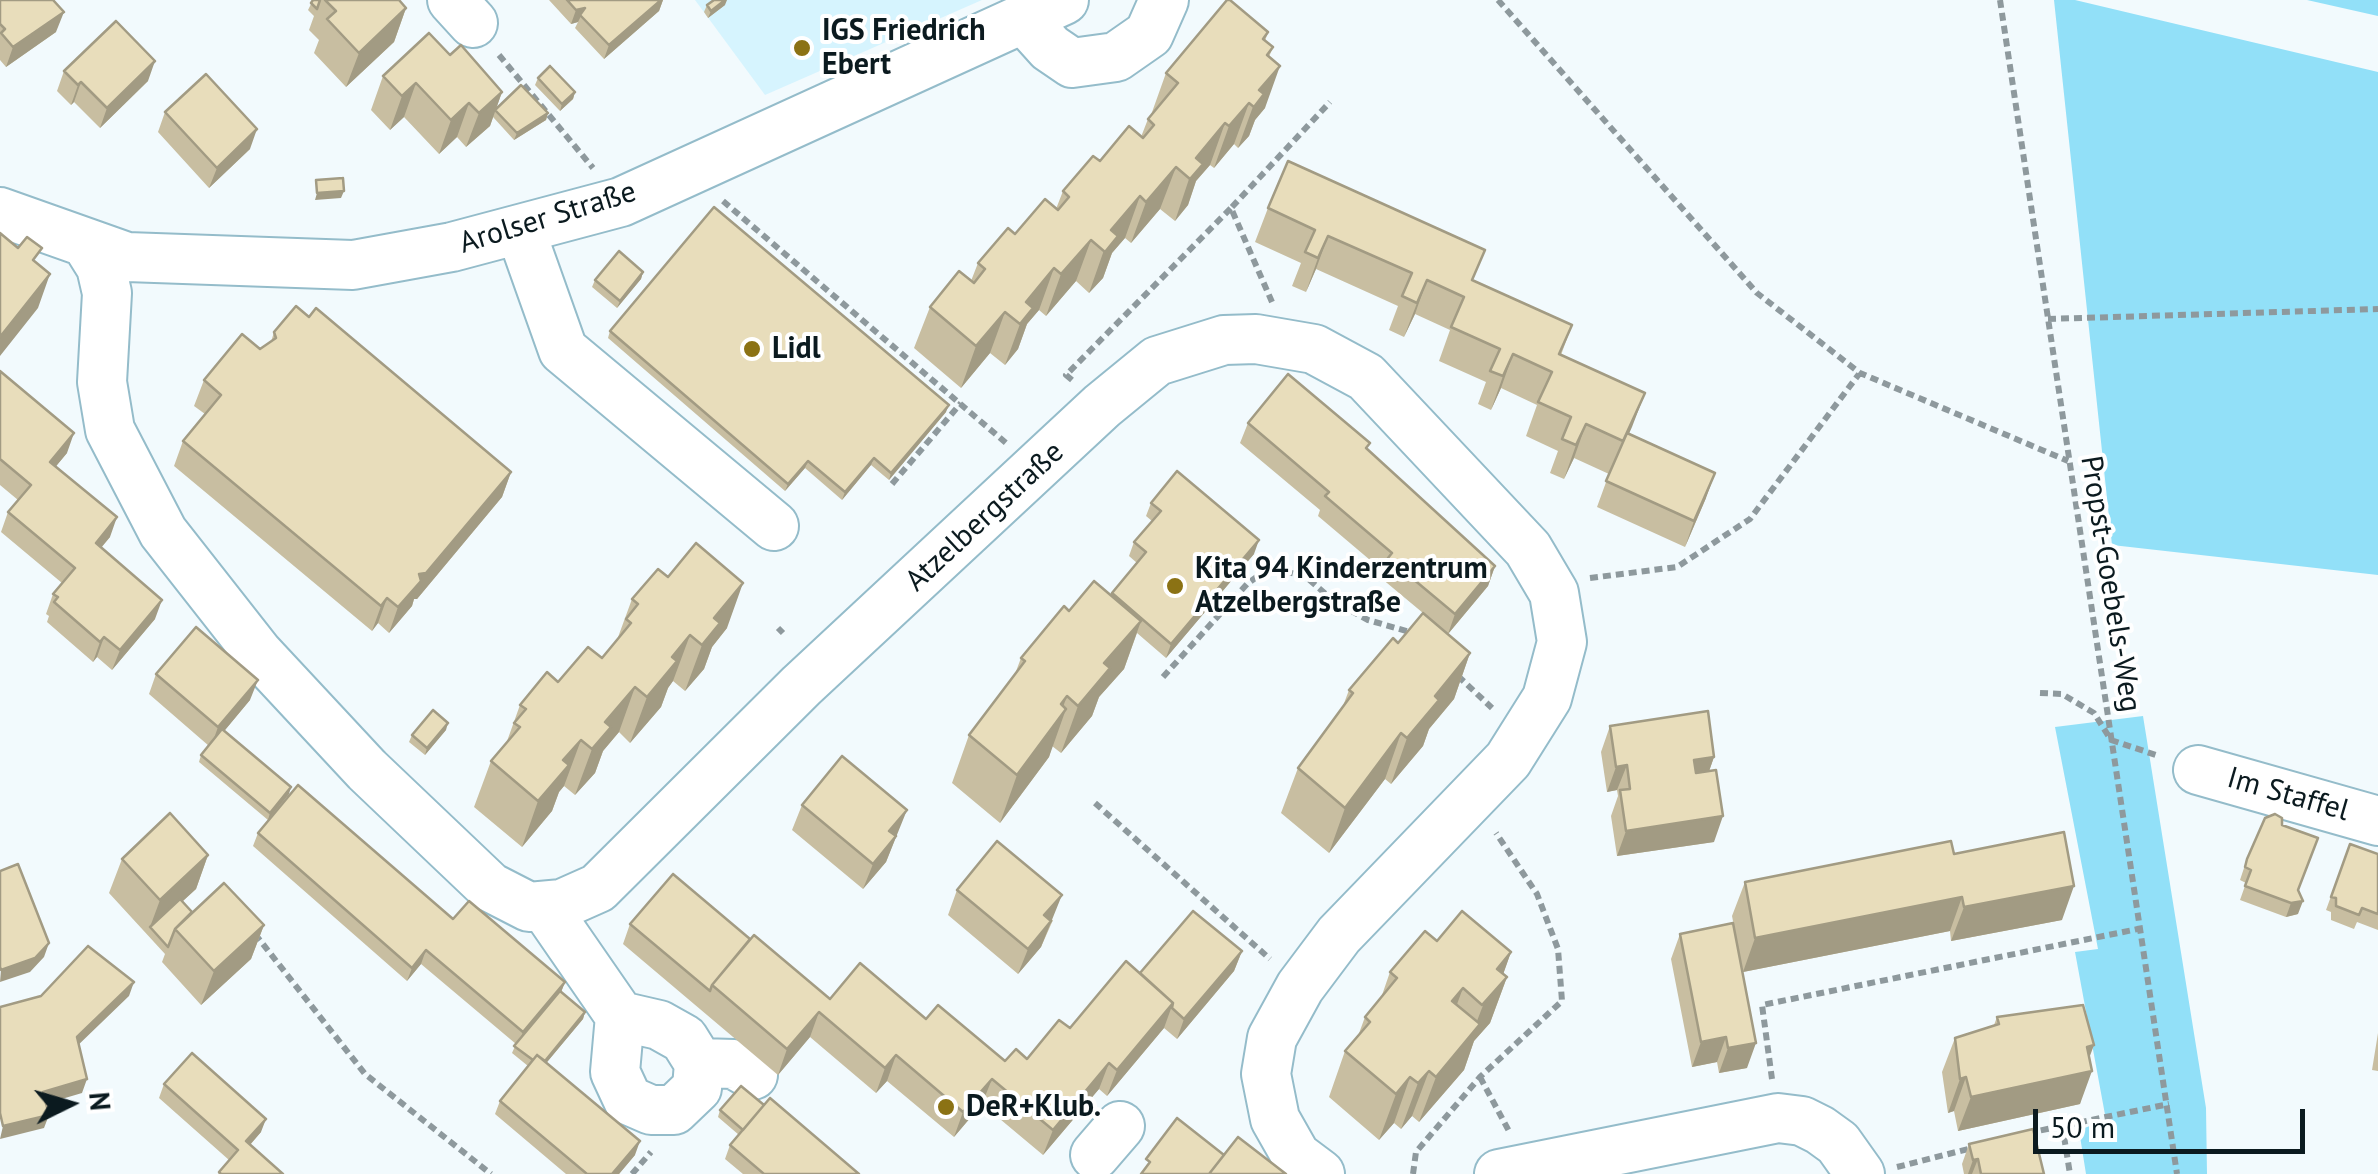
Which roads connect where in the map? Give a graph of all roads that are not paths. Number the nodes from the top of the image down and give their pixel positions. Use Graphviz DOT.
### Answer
graph roads {
  1 [pos="1164,0"];
  2 [pos="1044,9"];
  3 [pos="0,212"];
  4 [pos="520,229"];
  5 [pos="86,243"];
  6 [pos="774,526"];
  7 [pos="2198,770"];
  8 [pos="2378,821"];
  9 [pos="544,906"];
  10 [pos="620,1016"];
  11 [pos="698,1063"];
  12 [pos="753,1075"];
  13 [pos="1513,1171"];
  14 [pos="1870,1173"];
  15 [pos="1320,1174"];
  1 -- 2 [label="street"];
  2 -- 4 [label="street, Arolser Straße"];
  3 -- 5 [label="street, Arolser Straße"];
  4 -- 5 [label="street, Arolser Straße"];
  4 -- 6 [label="street"];
  5 -- 9 [label="street"];
  7 -- 8 [label="street, Im Staffel"];
  9 -- 10 [label="street"];
  9 -- 15 [label="street, Atzelbergstraße"];
  10 -- 11 [label="street"];
  10 -- 11 [label="street"];
  11 -- 12 [label="street"];
  13 -- 14 [label="street"];
}
